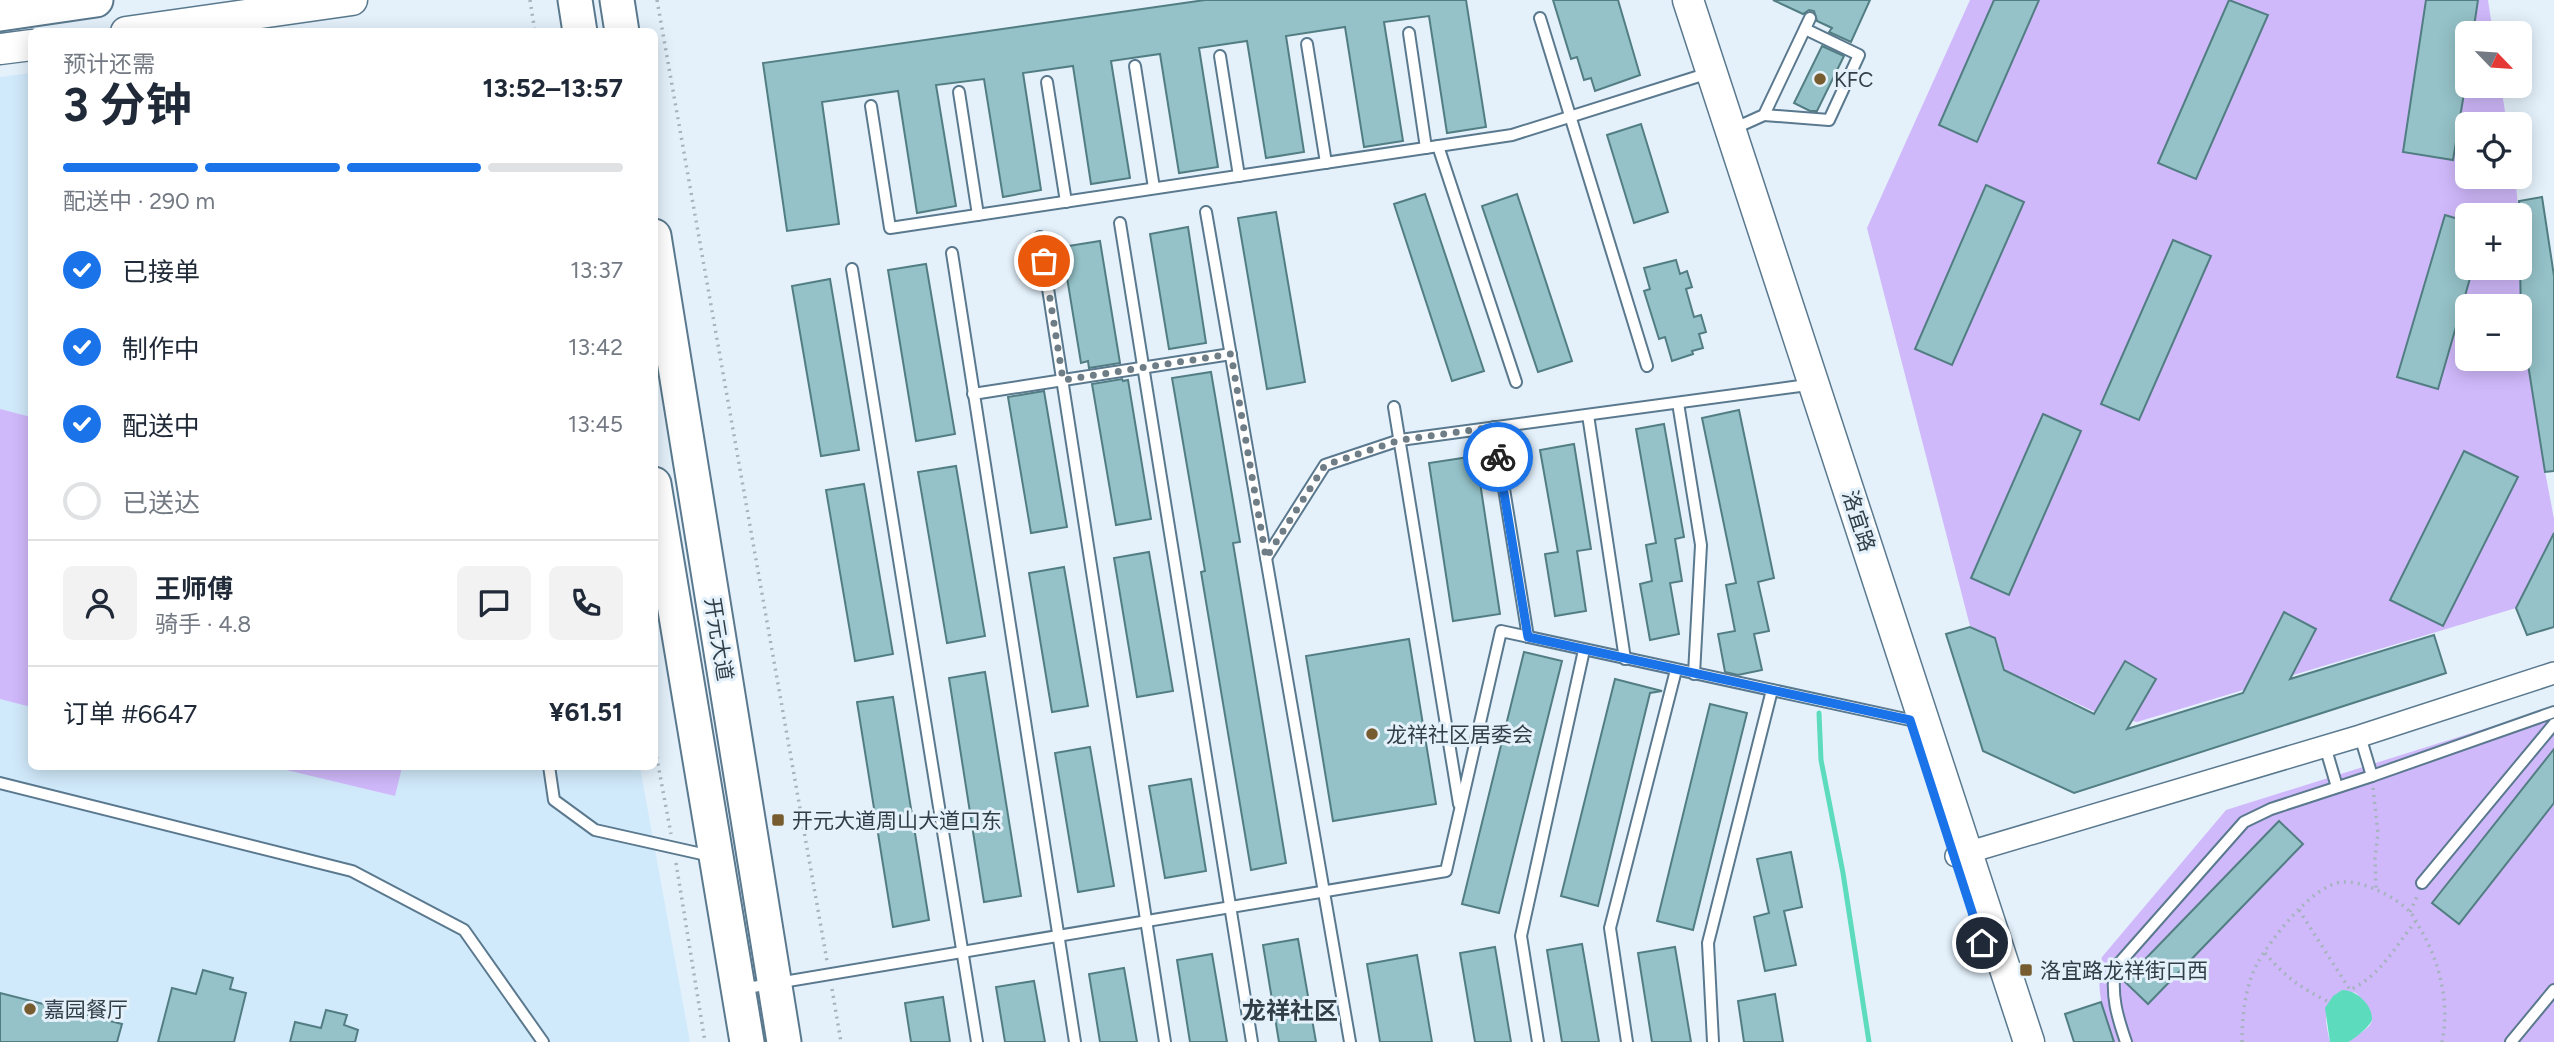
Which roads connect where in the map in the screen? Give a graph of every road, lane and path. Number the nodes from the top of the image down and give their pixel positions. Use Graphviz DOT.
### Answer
graph roads {
  1 [pos="96,0"];
  2 [pos="352,0"];
  3 [pos="530,0"];
  4 [pos="575,0"];
  5 [pos="617,0"];
  6 [pos="657,0"];
  7 [pos="1674,0"];
  8 [pos="1688,0"];
  9 [pos="0,14"];
  10 [pos="1541,18"];
  11 [pos="1810,18"];
  12 [pos="154,28"];
  13 [pos="534,28"];
  14 [pos="579,28"];
  15 [pos="621,28"];
  16 [pos="1805,29"];
  17 [pos="1409,33"];
  18 [pos="1307,44"];
  19 [pos="28,46"];
  20 [pos="0,49"];
  21 [pos="1220,56"];
  22 [pos="1135,66"];
  23 [pos="1705,74"];
  24 [pos="1047,82"];
  25 [pos="959,93"];
  26 [pos="871,106"];
  27 [pos="1764,115"];
  28 [pos="1571,117"];
  29 [pos="1724,133"];
  30 [pos="1438,146"];
  31 [pos="1426,148"];
  32 [pos="1326,163"];
  33 [pos="1239,176"];
  34 [pos="1154,188"];
  35 [pos="1066,202"];
  36 [pos="1206,212"];
  37 [pos="978,215"];
  38 [pos="1121,223"];
  39 [pos="1040,237"];
  40 [pos="952,253"];
  41 [pos="658,261"];
  42 [pos="852,269"];
  43 [pos="1231,354"];
  44 [pos="1647,366"];
  45 [pos="1144,368"];
  46 [pos="1063,380"];
  47 [pos="1516,382"];
  48 [pos="1800,386"];
  49 [pos="974,394"];
  50 [pos="1678,403"];
  51 [pos="1394,407"];
  52 [pos="1588,415"];
  53 [pos="1494,427"];
  54 [pos="1400,440"];
  55 [pos="658,515"];
  56 [pos="1266,558"];
  57 [pos="1528,637"];
  58 [pos="1584,650"];
  59 [pos="1625,659"];
  60 [pos="1676,670"];
  61 [pos="1694,674"];
  62 [pos="2554,674"];
  63 [pos="1772,690"];
  64 [pos="2554,712"];
  65 [pos="1910,720"];
  66 [pos="2554,724"];
  67 [pos="2360,736"];
  68 [pos="2325,746"];
  69 [pos="658,765"];
  70 [pos="550,770"];
  71 [pos="2372,776"];
  72 [pos="0,783"];
  73 [pos="2337,787"];
  74 [pos="1460,811"];
  75 [pos="673,847"];
  76 [pos="1961,855"];
  77 [pos="716,857"];
  78 [pos="2422,883"];
  79 [pos="2376,888"];
  80 [pos="1324,891"];
  81 [pos="1230,907"];
  82 [pos="2299,910"];
  83 [pos="1146,921"];
  84 [pos="2416,922"];
  85 [pos="1058,936"];
  86 [pos="963,952"];
  87 [pos="2265,953"];
  88 [pos="830,974"];
  89 [pos="774,983"];
  90 [pos="738,989"];
  91 [pos="2554,990"];
  92 [pos="2329,1002"];
  93 [pos="543,1042"];
  94 [pos="705,1042"];
  95 [pos="747,1042"];
  96 [pos="784,1042"];
  97 [pos="841,1042"];
  98 [pos="977,1042"];
  99 [pos="1075,1042"];
  100 [pos="1165,1042"];
  101 [pos="1252,1042"];
  102 [pos="1350,1042"];
  103 [pos="1538,1042"];
  104 [pos="1627,1042"];
  105 [pos="1713,1042"];
  106 [pos="2014,1042"];
  107 [pos="2029,1042"];
  108 [pos="2126,1042"];
  109 [pos="2242,1042"];
  110 [pos="2442,1042"];
  111 [pos="2511,1042"];
  1 -- 9 [label="main road"];
  2 -- 12 [label="street"];
  3 -- 13 [label="path"];
  4 -- 14 [label="main road"];
  5 -- 15 [label="main road"];
  6 -- 88 [label="path"];
  7 -- 23 [label="street, 洛宜路"];
  8 -- 23 [label="street, 洛宜路"];
  10 -- 28 [label="lane"];
  11 -- 16 [label="lane"];
  16 -- 27 [label="lane"];
  16 -- 27 [label="lane"];
  17 -- 31 [label="lane"];
  18 -- 32 [label="lane"];
  19 -- 20 [label="street"];
  21 -- 33 [label="lane"];
  22 -- 34 [label="lane"];
  23 -- 28 [label="lane"];
  23 -- 29 [label="street, 洛宜路"];
  24 -- 35 [label="lane"];
  25 -- 37 [label="lane"];
  26 -- 37 [label="lane"];
  27 -- 29 [label="lane"];
  28 -- 30 [label="lane"];
  28 -- 44 [label="lane"];
  29 -- 48 [label="street, 洛宜路"];
  29 -- 76 [label="street, 洛宜路"];
  30 -- 31 [label="lane"];
  30 -- 47 [label="lane"];
  31 -- 32 [label="lane"];
  32 -- 33 [label="lane"];
  33 -- 34 [label="lane"];
  34 -- 35 [label="lane"];
  35 -- 37 [label="lane"];
  36 -- 43 [label="lane"];
  38 -- 45 [label="lane"];
  39 -- 46 [label="lane"];
  40 -- 49 [label="lane"];
  41 -- 89 [label="main road, 开元大道"];
  42 -- 86 [label="lane"];
  43 -- 45 [label="lane"];
  43 -- 56 [label="lane"];
  45 -- 46 [label="lane"];
  45 -- 81 [label="lane"];
  46 -- 49 [label="lane"];
  46 -- 83 [label="lane"];
  48 -- 50 [label="lane"];
  48 -- 65 [label="street, 洛宜路"];
  49 -- 85 [label="lane"];
  50 -- 52 [label="lane"];
  50 -- 61 [label="lane"];
  51 -- 54 [label="lane"];
  52 -- 53 [label="lane"];
  52 -- 59 [label="lane"];
  53 -- 54 [label="lane"];
  53 -- 57 [label="lane"];
  54 -- 56 [label="lane"];
  54 -- 74 [label="lane"];
  55 -- 77 [label="main road, 开元大道"];
  56 -- 80 [label="lane"];
  57 -- 58 [label="lane"];
  57 -- 74 [label="lane"];
  58 -- 59 [label="lane"];
  58 -- 103 [label="lane"];
  59 -- 60 [label="lane"];
  60 -- 61 [label="lane"];
  60 -- 104 [label="lane"];
  61 -- 63 [label="lane"];
  62 -- 67 [label="street"];
  63 -- 65 [label="lane"];
  63 -- 105 [label="lane"];
  64 -- 71 [label="lane"];
  65 -- 76 [label="street, 洛宜路"];
  66 -- 78 [label="lane"];
  67 -- 68 [label="street"];
  67 -- 71 [label="lane"];
  68 -- 73 [label="lane"];
  68 -- 76 [label="street"];
  69 -- 75 [label="path"];
  70 -- 75 [label="lane"];
  71 -- 73 [label="lane"];
  71 -- 79 [label="path"];
  72 -- 93 [label="lane"];
  73 -- 108 [label="lane"];
  74 -- 80 [label="lane"];
  75 -- 77 [label="lane"];
  75 -- 94 [label="path"];
  76 -- 106 [label="street, 洛宜路"];
  76 -- 107 [label="street, 洛宜路"];
  77 -- 90 [label="main road, 开元大道"];
  79 -- 82 [label="path"];
  79 -- 84 [label="path"];
  80 -- 81 [label="lane"];
  80 -- 102 [label="lane"];
  81 -- 83 [label="lane"];
  81 -- 101 [label="lane"];
  82 -- 84 [label="path"];
  82 -- 87 [label="path"];
  83 -- 85 [label="lane"];
  83 -- 100 [label="lane"];
  84 -- 110 [label="path"];
  85 -- 86 [label="lane"];
  85 -- 99 [label="lane"];
  86 -- 88 [label="lane"];
  86 -- 98 [label="lane"];
  87 -- 92 [label="path"];
  87 -- 109 [label="path"];
  88 -- 89 [label="lane"];
  88 -- 97 [label="path"];
  89 -- 90 [label="lane"];
  89 -- 96 [label="main road, 开元大道"];
  90 -- 95 [label="main road, 开元大道"];
  91 -- 111 [label="lane"];
}
